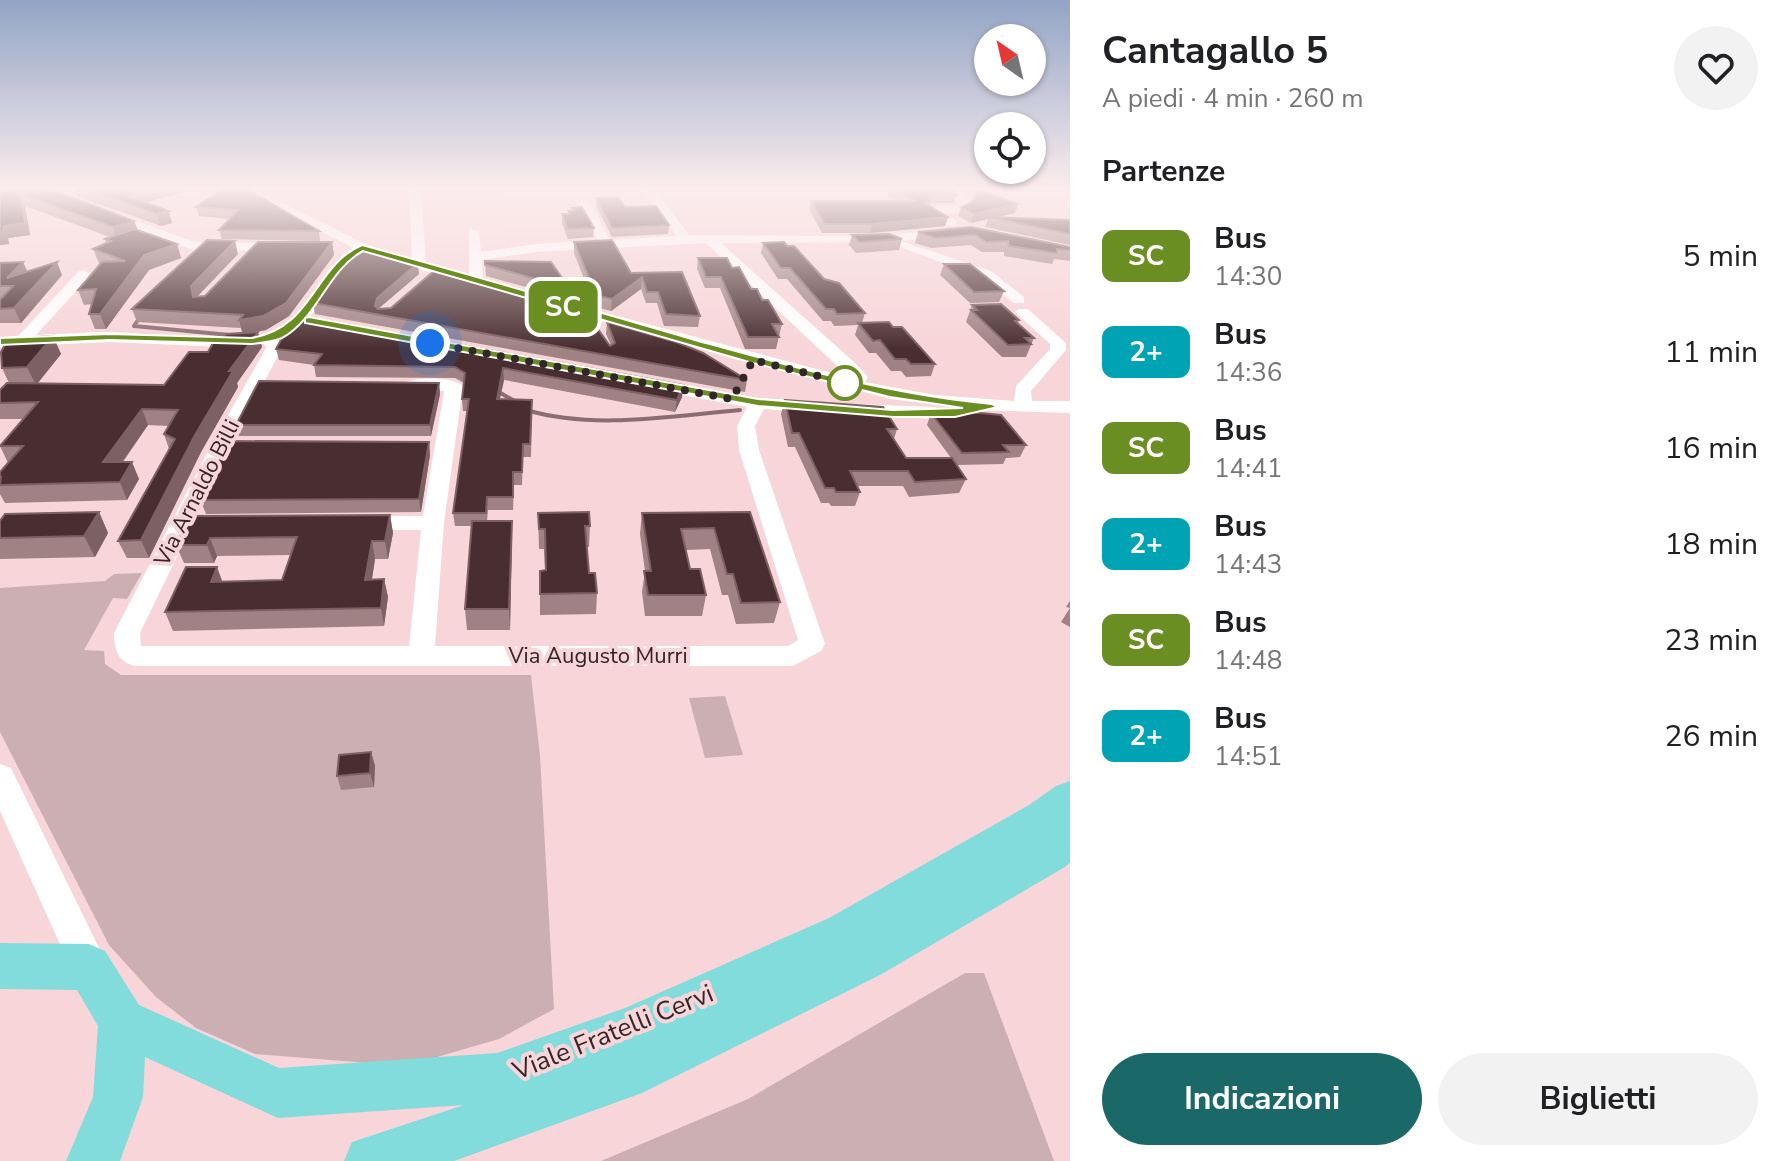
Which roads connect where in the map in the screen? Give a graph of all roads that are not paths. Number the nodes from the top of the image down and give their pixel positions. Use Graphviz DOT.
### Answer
graph roads {
  1 [pos="180,241"];
  2 [pos="349,241"];
  3 [pos="416,241"];
  4 [pos="474,241"];
  5 [pos="605,241"];
  6 [pos="649,241"];
  7 [pos="711,241"];
  8 [pos="888,241"];
  9 [pos="606,244"];
  10 [pos="257,246"];
  11 [pos="298,247"];
  12 [pos="325,247"];
  13 [pos="362,248"];
  14 [pos="475,257"];
  15 [pos="246,258"];
  16 [pos="427,271"];
  17 [pos="84,274"];
  18 [pos="536,299"];
  19 [pos="298,319"];
  20 [pos="325,323"];
  21 [pos="270,338"];
  22 [pos="23,340"];
  23 [pos="0,342"];
  24 [pos="638,381"];
  25 [pos="855,385"];
  26 [pos="392,386"];
  27 [pos="890,394"];
  28 [pos="758,403"];
  29 [pos="992,407"];
  30 [pos="1026,407"];
  31 [pos="1070,407"];
  32 [pos="893,414"];
  33 [pos="433,523"];
  34 [pos="181,524"];
  35 [pos="213,524"];
  36 [pos="339,524"];
  37 [pos="128,651"];
  38 [pos="421,655"];
  39 [pos="0,777"];
  40 [pos="1070,798"];
  41 [pos="1070,837"];
  42 [pos="0,966"];
  43 [pos="89,967"];
  44 [pos="122,1022"];
  45 [pos="93,1161"];
  46 [pos="371,1161"];
  1 -- 10 [label="street"];
  2 -- 13 [label="street"];
  3 -- 16 [label="street"];
  4 -- 14 [label="street"];
  5 -- 9 [label="street"];
  6 -- 9 [label="street"];
  7 -- 25 [label="street"];
  8 -- 30 [label="street"];
  9 -- 14 [label="street"];
  10 -- 11 [label="street"];
  10 -- 15 [label="street"];
  12 -- 13 [label="street"];
  13 -- 16 [label="street"];
  13 -- 19 [label="street"];
  14 -- 16 [label="street"];
  17 -- 22 [label="street"];
  18 -- 25 [label="street"];
  19 -- 20 [label="street"];
  19 -- 21 [label="street"];
  21 -- 22 [label="street"];
  21 -- 34 [label="street, Via Arnaldo Billi"];
  22 -- 23 [label="street"];
  24 -- 28 [label="street"];
  25 -- 27 [label="street"];
  26 -- 33 [label="street"];
  27 -- 29 [label="street"];
  27 -- 32 [label="street"];
  28 -- 32 [label="street"];
  28 -- 38 [label="street, Via Augusto Murri"];
  29 -- 30 [label="street"];
  29 -- 32 [label="street"];
  30 -- 31 [label="street"];
  33 -- 36 [label="street"];
  33 -- 38 [label="street"];
  34 -- 35 [label="street"];
  34 -- 37 [label="street, Via Arnaldo Billi"];
  37 -- 38 [label="street, Via Augusto Murri"];
  39 -- 43 [label="street"];
  40 -- 44 [label="main road, Viale Fratelli Cervi"];
  41 -- 46 [label="main road, Viale Fratelli Cervi"];
  42 -- 43 [label="main road"];
  43 -- 44 [label="main road"];
  44 -- 45 [label="main road"];
}
